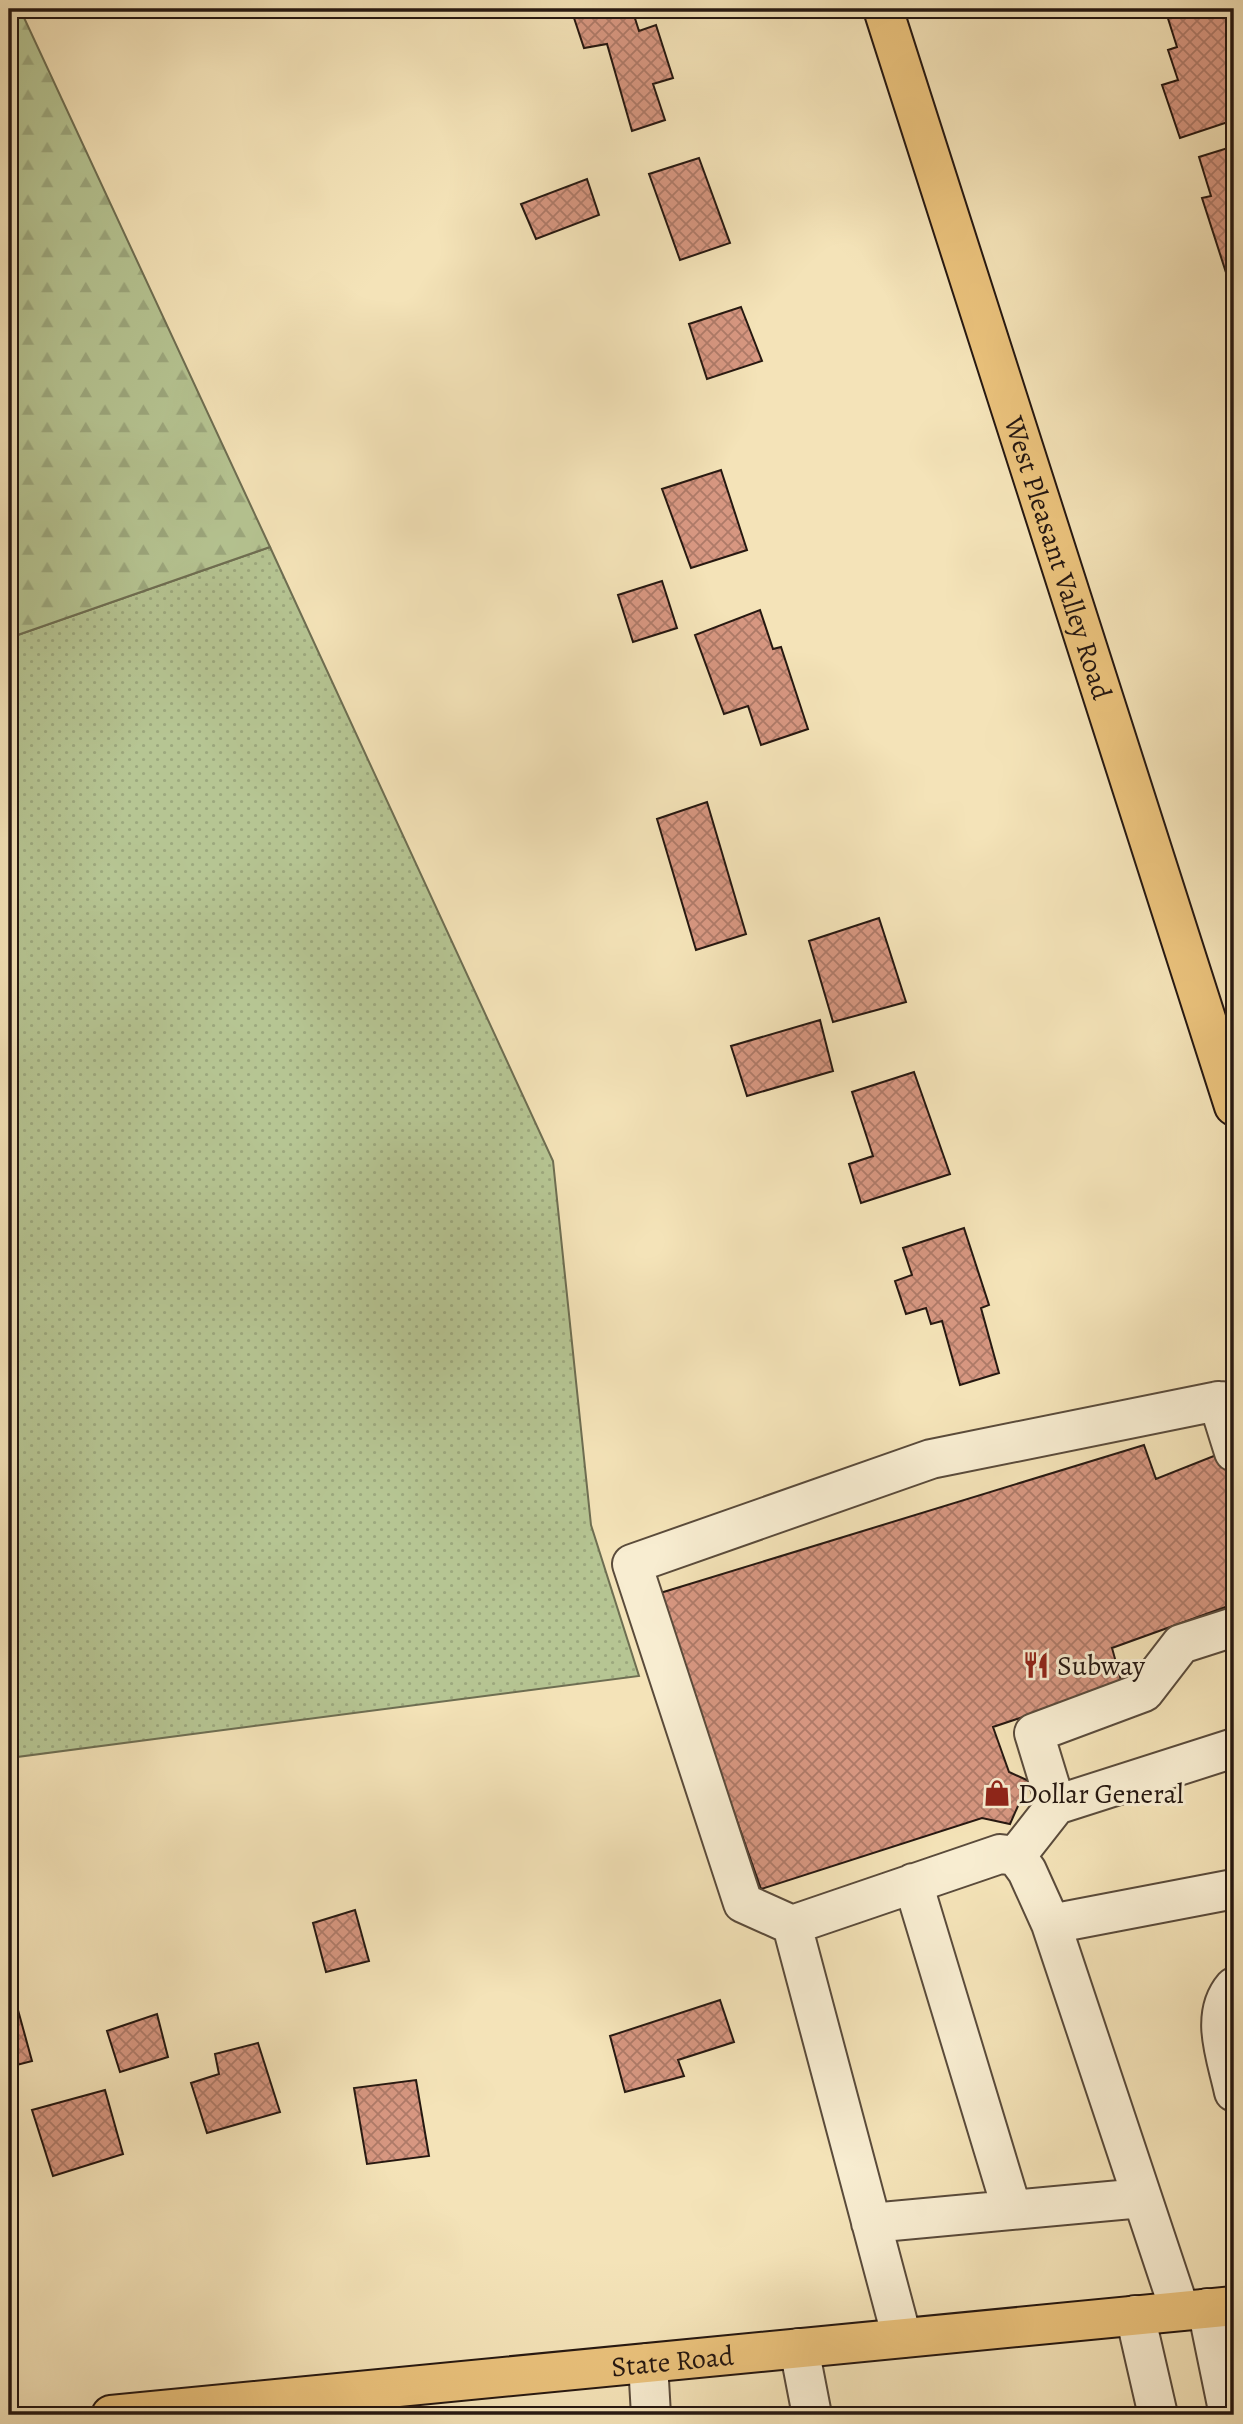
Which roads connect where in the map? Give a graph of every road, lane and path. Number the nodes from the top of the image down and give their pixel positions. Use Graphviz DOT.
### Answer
graph roads {
  1 [pos="883,9"];
  2 [pos="1234,1106"];
  3 [pos="1226,1402"];
  4 [pos="1234,1452"];
  5 [pos="1234,1627"];
  6 [pos="1234,1748"];
  7 [pos="1056,1805"];
  8 [pos="1016,1856"];
  9 [pos="913,1883"];
  10 [pos="1234,1889"];
  11 [pos="1051,1924"];
  12 [pos="792,1925"];
  13 [pos="1234,1987"];
  14 [pos="1234,2092"];
  15 [pos="1142,2198"];
  16 [pos="1012,2210"];
  17 [pos="871,2223"];
  18 [pos="1207,2308"];
  19 [pos="1135,2315"];
  20 [pos="902,2338"];
  21 [pos="799,2348"];
  22 [pos="648,2363"];
  23 [pos="111,2415"];
  24 [pos="651,2415"];
  25 [pos="812,2415"];
  26 [pos="1158,2415"];
  27 [pos="1229,2415"];
  1 -- 2 [label="main road, West Pleasant Valley Road"];
  3 -- 4 [label="lane"];
  3 -- 12 [label="lane"];
  5 -- 7 [label="lane"];
  6 -- 7 [label="lane"];
  7 -- 8 [label="lane"];
  8 -- 9 [label="lane"];
  8 -- 11 [label="lane"];
  9 -- 12 [label="lane"];
  9 -- 16 [label="lane"];
  10 -- 11 [label="lane"];
  11 -- 15 [label="lane"];
  12 -- 17 [label="lane"];
  13 -- 14 [label="lane"];
  15 -- 16 [label="lane"];
  15 -- 18 [label="lane"];
  16 -- 17 [label="lane"];
  17 -- 20 [label="lane"];
  18 -- 19 [label="main road, State Road"];
  18 -- 27 [label="lane"];
  19 -- 20 [label="main road, State Road"];
  19 -- 26 [label="lane"];
  20 -- 21 [label="main road, State Road"];
  21 -- 22 [label="main road, State Road"];
  21 -- 25 [label="lane"];
  22 -- 23 [label="main road, State Road"];
  22 -- 24 [label="lane"];
}
